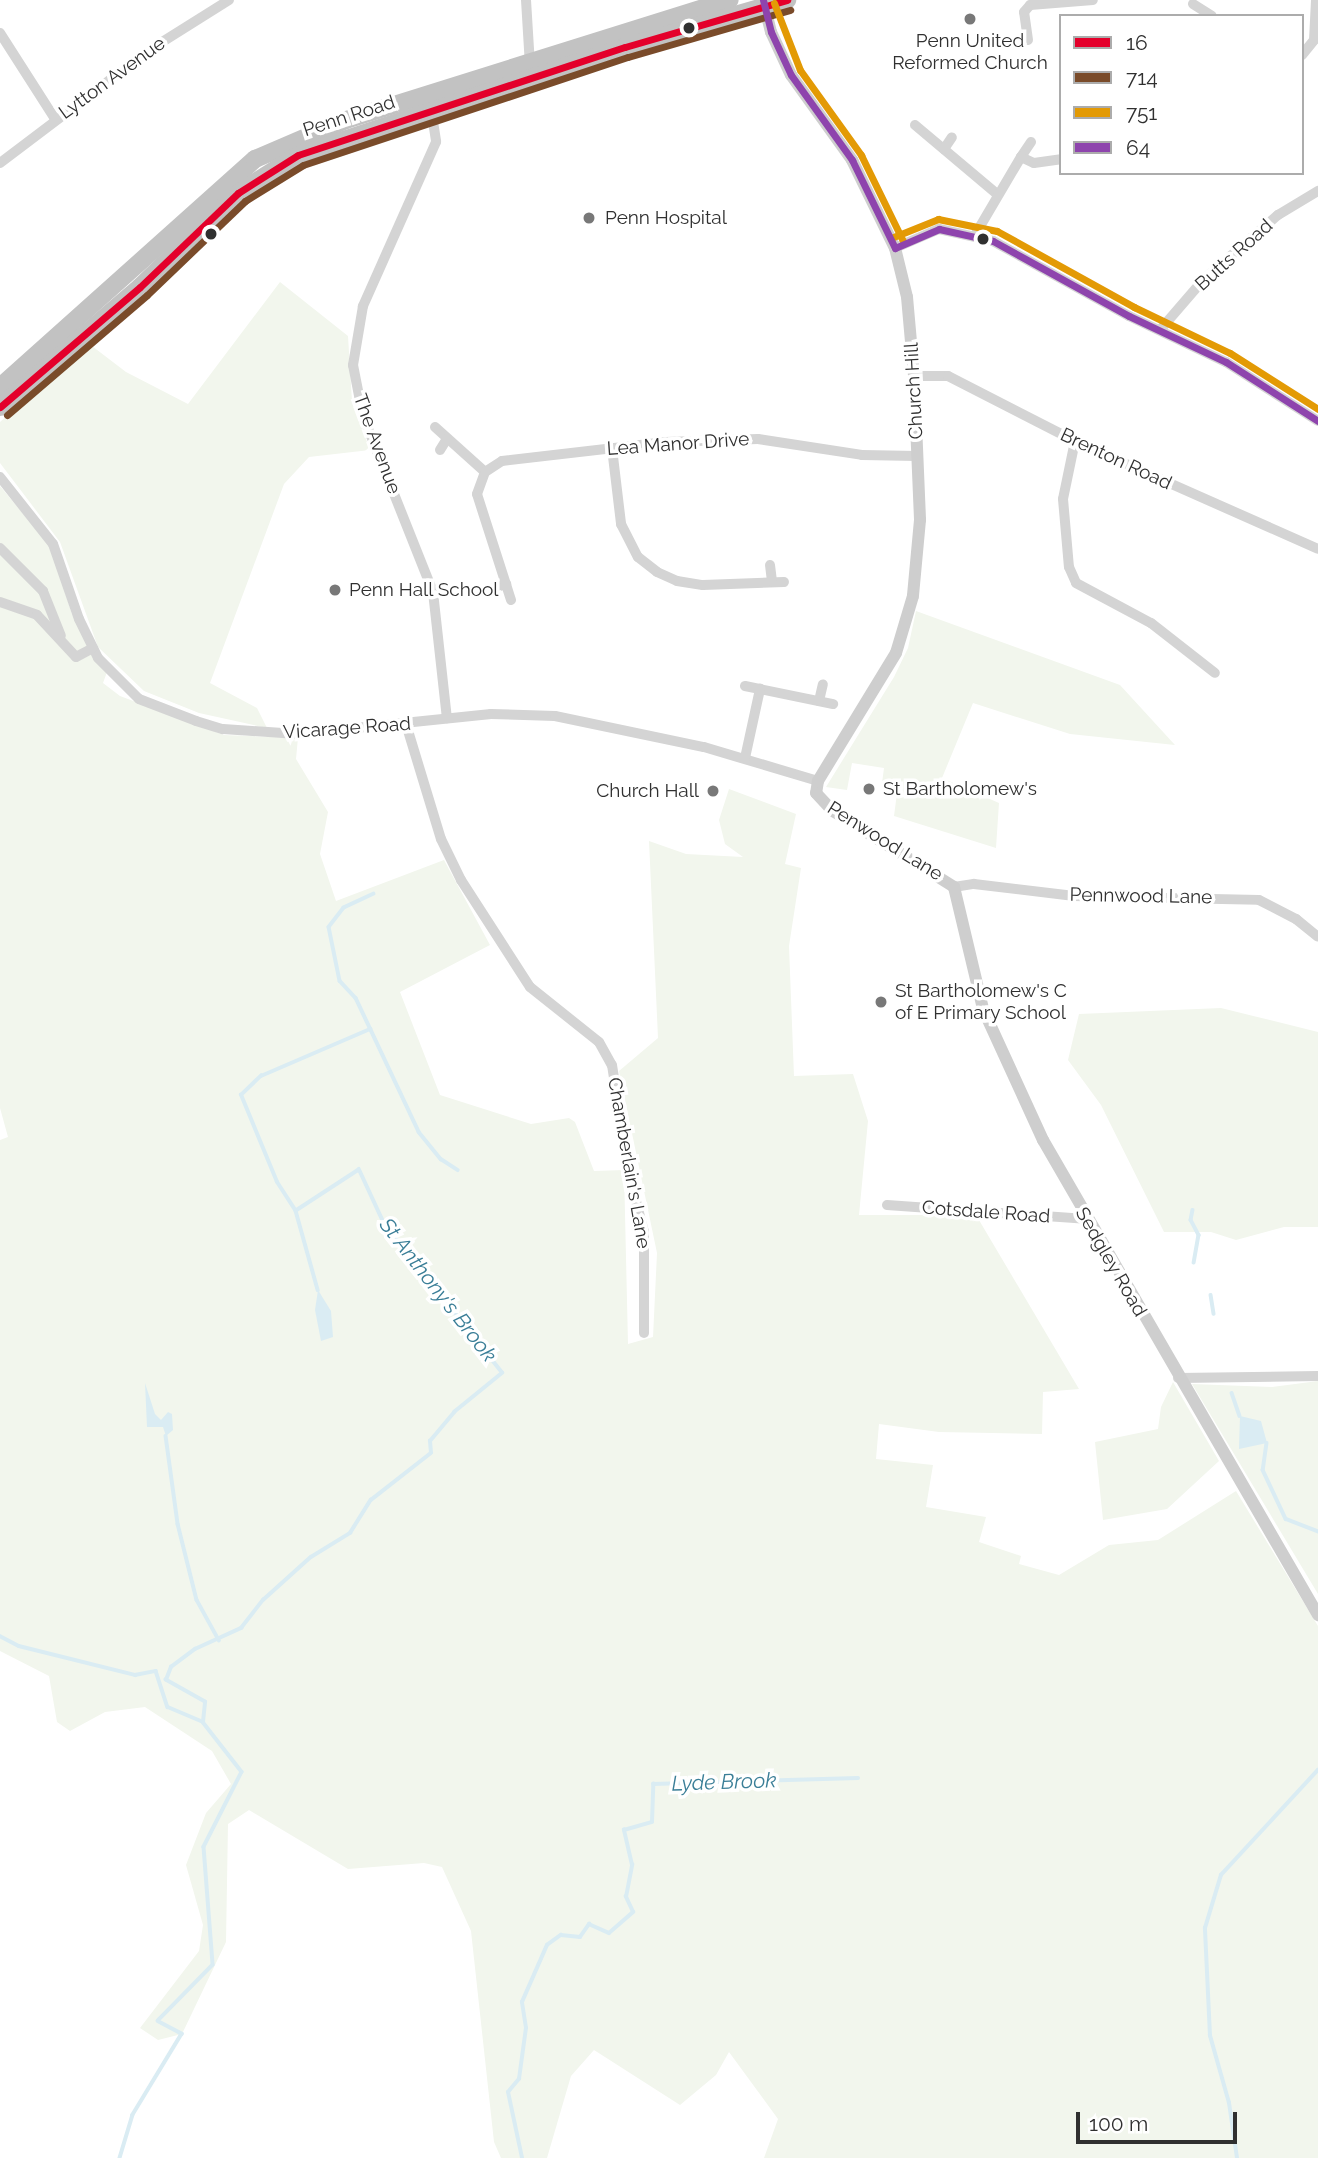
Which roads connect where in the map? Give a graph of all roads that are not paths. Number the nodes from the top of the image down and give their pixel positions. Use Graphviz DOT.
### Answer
graph roads {
  1 [pos="229,0"];
  2 [pos="526,0"];
  3 [pos="730,0"];
  4 [pos="787,0"];
  5 [pos="1093,0"];
  6 [pos="1213,0"];
  7 [pos="1316,0"];
  8 [pos="1071,2"];
  9 [pos="763,3"];
  10 [pos="1193,4"];
  11 [pos="1209,13"];
  12 [pos="0,33"];
  13 [pos="1028,40"];
  14 [pos="1304,52"];
  15 [pos="531,71"];
  16 [pos="429,103"];
  17 [pos="55,120"];
  18 [pos="915,125"];
  19 [pos="952,137"];
  20 [pos="1031,142"];
  21 [pos="944,149"];
  22 [pos="1021,157"];
  23 [pos="1059,159"];
  24 [pos="0,163"];
  25 [pos="1318,191"];
  26 [pos="998,194"];
  27 [pos="975,235"];
  28 [pos="895,248"];
  29 [pos="1160,330"];
  30 [pos="914,376"];
  31 [pos="0,387"];
  32 [pos="0,407"];
  33 [pos="1318,421"];
  34 [pos="435,427"];
  35 [pos="447,439"];
  36 [pos="1075,441"];
  37 [pos="612,448"];
  38 [pos="440,450"];
  39 [pos="917,456"];
  40 [pos="485,472"];
  41 [pos="0,477"];
  42 [pos="0,548"];
  43 [pos="1318,549"];
  44 [pos="770,565"];
  45 [pos="772,582"];
  46 [pos="784,582"];
  47 [pos="506,584"];
  48 [pos="490,589"];
  49 [pos="511,600"];
  50 [pos="0,602"];
  51 [pos="62,639"];
  52 [pos="93,648"];
  53 [pos="1215,673"];
  54 [pos="823,684"];
  55 [pos="745,685"];
  56 [pos="760,689"];
  57 [pos="819,701"];
  58 [pos="833,704"];
  59 [pos="447,718"];
  60 [pos="406,724"];
  61 [pos="745,758"];
  62 [pos="817,787"];
  63 [pos="954,887"];
  64 [pos="1318,937"];
  65 [pos="887,1205"];
  66 [pos="1086,1219"];
  67 [pos="643,1333"];
  68 [pos="1318,1376"];
  69 [pos="1178,1378"];
  70 [pos="1318,1615"];
  1 -- 17 [label="street, Lytton Avenue"];
  2 -- 15 [label="street"];
  3 -- 15 [label="highway, Penn Road"];
  4 -- 9 [label="highway, Penn Road"];
  5 -- 8 [label="street"];
  6 -- 11 [label="street"];
  7 -- 14 [label="street"];
  8 -- 13 [label="street"];
  9 -- 15 [label="highway, Penn Road"];
  9 -- 28 [label="street, Church Hill"];
  10 -- 11 [label="street"];
  12 -- 17 [label="street"];
  15 -- 16 [label="highway, Penn Road"];
  16 -- 31 [label="highway, Penn Road"];
  16 -- 32 [label="highway, Penn Road"];
  16 -- 59 [label="street, The Avenue"];
  17 -- 24 [label="street, Lytton Avenue"];
  18 -- 21 [label="street"];
  19 -- 21 [label="street"];
  20 -- 22 [label="street"];
  21 -- 26 [label="street"];
  22 -- 23 [label="street"];
  22 -- 26 [label="street"];
  25 -- 29 [label="street, Butts Road"];
  26 -- 27 [label="street"];
  27 -- 28 [label="street"];
  27 -- 29 [label="street"];
  28 -- 30 [label="street, Church Hill"];
  29 -- 33 [label="street"];
  30 -- 36 [label="street, Brenton Road"];
  30 -- 39 [label="street, Church Hill"];
  34 -- 35 [label="street"];
  35 -- 38 [label="street"];
  35 -- 40 [label="street"];
  36 -- 43 [label="street, Brenton Road"];
  36 -- 53 [label="street"];
  37 -- 39 [label="street, Lea Manor Drive"];
  37 -- 40 [label="street, Lea Manor Drive"];
  37 -- 45 [label="street"];
  39 -- 62 [label="street, Church Hill"];
  40 -- 47 [label="street"];
  41 -- 52 [label="street, Vicarage Road"];
  42 -- 51 [label="street"];
  44 -- 45 [label="street"];
  45 -- 46 [label="street"];
  47 -- 48 [label="street"];
  47 -- 49 [label="street"];
  50 -- 51 [label="street"];
  51 -- 52 [label="street"];
  52 -- 60 [label="street, Vicarage Road"];
  54 -- 57 [label="street"];
  55 -- 56 [label="street"];
  56 -- 57 [label="street"];
  56 -- 61 [label="street"];
  57 -- 58 [label="street"];
  59 -- 60 [label="street, Vicarage Road"];
  59 -- 61 [label="street, Vicarage Road"];
  60 -- 67 [label="street, Chamberlain's Lane"];
  61 -- 62 [label="street, Vicarage Road"];
  62 -- 63 [label="street, Penwood Lane"];
  63 -- 64 [label="street, Pennwood Lane"];
  63 -- 66 [label="street, Sedgley Road"];
  65 -- 66 [label="street, Cotsdale Road"];
  66 -- 69 [label="street, Sedgley Road"];
  68 -- 69 [label="street"];
  69 -- 70 [label="street, Sedgley Road"];
}
